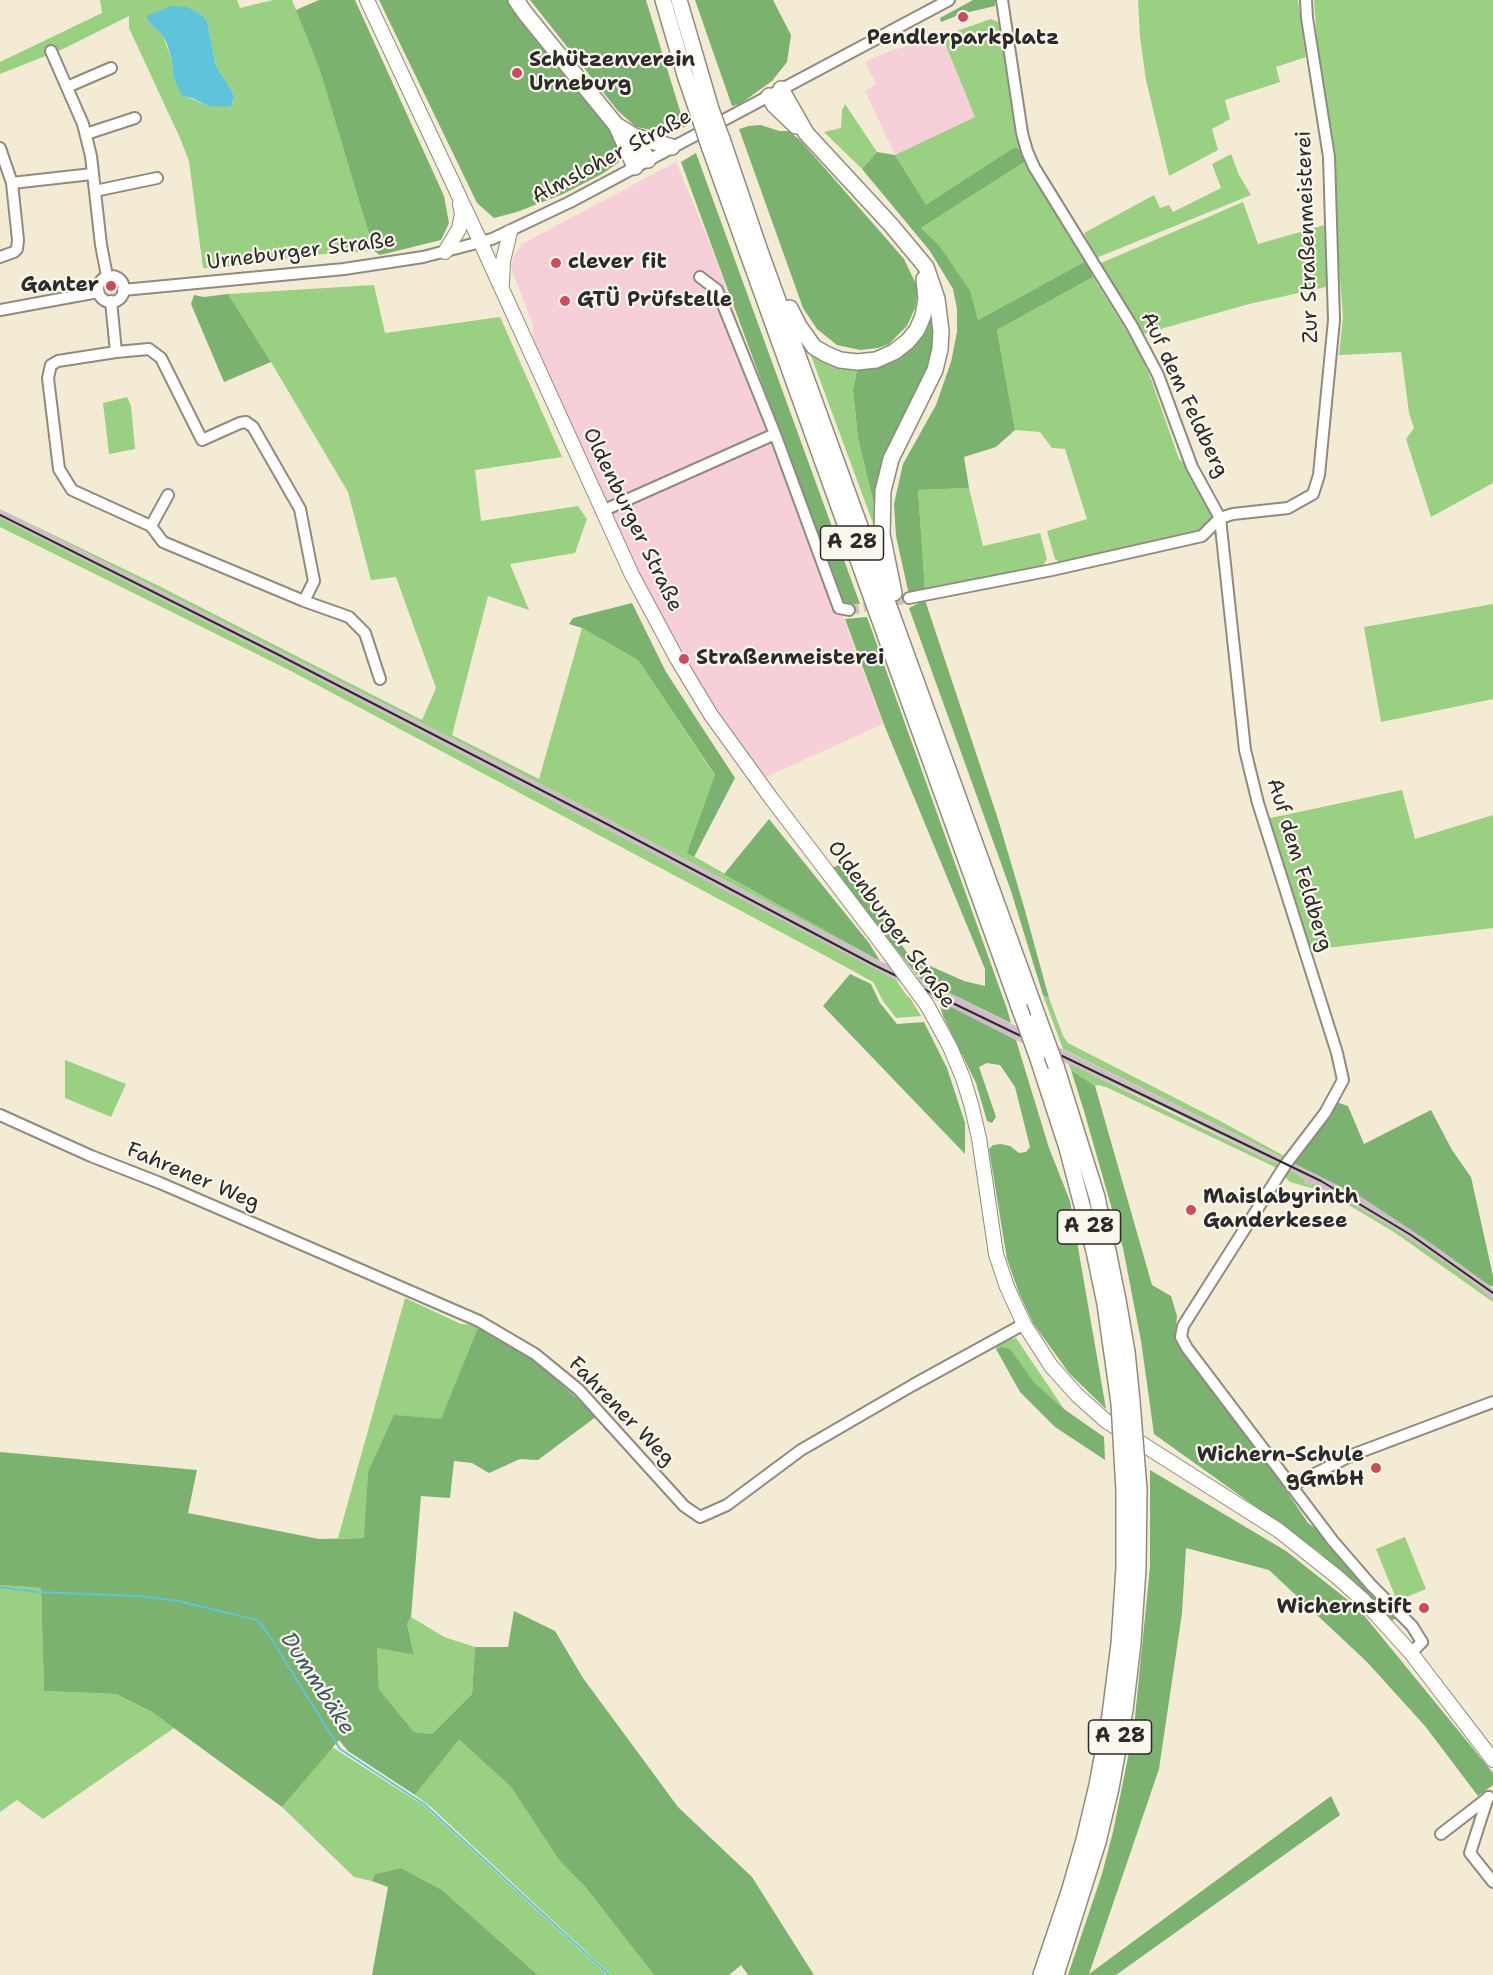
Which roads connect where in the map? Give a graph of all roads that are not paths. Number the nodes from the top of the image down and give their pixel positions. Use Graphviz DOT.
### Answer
graph roads {
  1 [pos="368,0"];
  2 [pos="516,0"];
  3 [pos="950,0"];
  4 [pos="1002,0"];
  5 [pos="1306,0"];
  6 [pos="667,1"];
  7 [pos="51,51"];
  8 [pos="111,68"];
  9 [pos="68,87"];
  10 [pos="775,92"];
  11 [pos="135,118"];
  12 [pos="616,125"];
  13 [pos="86,134"];
  14 [pos="634,135"];
  15 [pos="715,142"];
  16 [pos="672,147"];
  17 [pos="0,148"];
  18 [pos="642,163"];
  19 [pos="93,174"];
  20 [pos="157,178"];
  21 [pos="12,183"];
  22 [pos="95,191"];
  23 [pos="459,196"];
  24 [pos="510,232"];
  25 [pos="481,243"];
  26 [pos="760,251"];
  27 [pos="914,251"];
  28 [pos="445,252"];
  29 [pos="0,257"];
  30 [pos="107,276"];
  31 [pos="700,277"];
  32 [pos="123,290"];
  33 [pos="98,292"];
  34 [pos="503,292"];
  35 [pos="111,301"];
  36 [pos="0,310"];
  37 [pos="116,352"];
  38 [pos="775,434"];
  39 [pos="168,495"];
  40 [pos="602,511"];
  41 [pos="1220,518"];
  42 [pos="151,526"];
  43 [pos="1202,536"];
  44 [pos="1222,543"];
  45 [pos="909,598"];
  46 [pos="304,601"];
  47 [pos="849,610"];
  48 [pos="896,622"];
  49 [pos="380,679"];
  50 [pos="0,1115"];
  51 [pos="1024,1324"];
  52 [pos="1125,1402"];
  53 [pos="1493,1402"];
  54 [pos="1292,1486"];
  55 [pos="1132,1491"];
  56 [pos="1411,1653"];
  57 [pos="1493,1760"];
  58 [pos="1491,1795"];
  59 [pos="1441,1834"];
  60 [pos="1493,1882"];
  61 [pos="1041,1975"];
  62 [pos="1056,1975"];
  1 -- 23 [label="main road, Oldenburger Straße"];
  2 -- 12 [label="highway"];
  3 -- 10 [label="street, Almsloher Straße"];
  4 -- 41 [label="street, Auf dem Feldberg"];
  5 -- 41 [label="street, Zur Straßenmeisterei"];
  6 -- 15 [label="highway, A 28, bridge"];
  7 -- 9 [label="street"];
  8 -- 9 [label="street"];
  9 -- 13 [label="street"];
  10 -- 16 [label="street, Almsloher Straße"];
  10 -- 27 [label="highway"];
  11 -- 13 [label="street"];
  12 -- 14 [label="highway"];
  12 -- 18 [label="highway"];
  13 -- 19 [label="street"];
  14 -- 16 [label="highway"];
  14 -- 18 [label="highway"];
  15 -- 26 [label="highway, A 28"];
  15 -- 52 [label="highway, A 28, bridge"];
  16 -- 18 [label="street, Almsloher Straße"];
  17 -- 21 [label="street"];
  18 -- 24 [label="street, Almsloher Straße"];
  19 -- 21 [label="street"];
  19 -- 22 [label="street"];
  20 -- 22 [label="street"];
  21 -- 29 [label="street"];
  22 -- 30 [label="street"];
  23 -- 25 [label="main road, Oldenburger Straße"];
  23 -- 28 [label="main road"];
  24 -- 25 [label="street, Almsloher Straße"];
  24 -- 34 [label="main road"];
  25 -- 28 [label="street, Urneburger Straße"];
  25 -- 34 [label="main road, Oldenburger Straße"];
  26 -- 27 [label="highway"];
  26 -- 48 [label="highway, A 28"];
  27 -- 48 [label="highway"];
  28 -- 32 [label="street, Urneburger Straße"];
  30 -- 32 [label="street"];
  30 -- 33 [label="street"];
  31 -- 38 [label="street"];
  32 -- 35 [label="street"];
  33 -- 35 [label="street"];
  33 -- 36 [label="street"];
  34 -- 40 [label="main road, Oldenburger Straße"];
  35 -- 37 [label="street"];
  37 -- 42 [label="street"];
  37 -- 46 [label="street"];
  38 -- 40 [label="street"];
  38 -- 47 [label="street"];
  39 -- 42 [label="street"];
  40 -- 51 [label="main road, Oldenburger Straße, bridge"];
  41 -- 43 [label="street"];
  41 -- 44 [label="street, Auf dem Feldberg"];
  42 -- 46 [label="street"];
  43 -- 44 [label="street"];
  43 -- 45 [label="street"];
  44 -- 54 [label="street, Auf dem Feldberg"];
  46 -- 49 [label="street"];
  48 -- 52 [label="highway, A 28, bridge"];
  50 -- 51 [label="street, Fahrener Weg"];
  51 -- 56 [label="main road, Oldenburger Straße"];
  52 -- 55 [label="highway, A 28, bridge"];
  53 -- 54 [label="street"];
  54 -- 56 [label="street, Auf dem Feldberg"];
  55 -- 61 [label="highway, A 28"];
  55 -- 62 [label="highway, A 28"];
  56 -- 57 [label="main road, Oldenburger Straße"];
  58 -- 59 [label="street"];
  58 -- 60 [label="street"];
}
